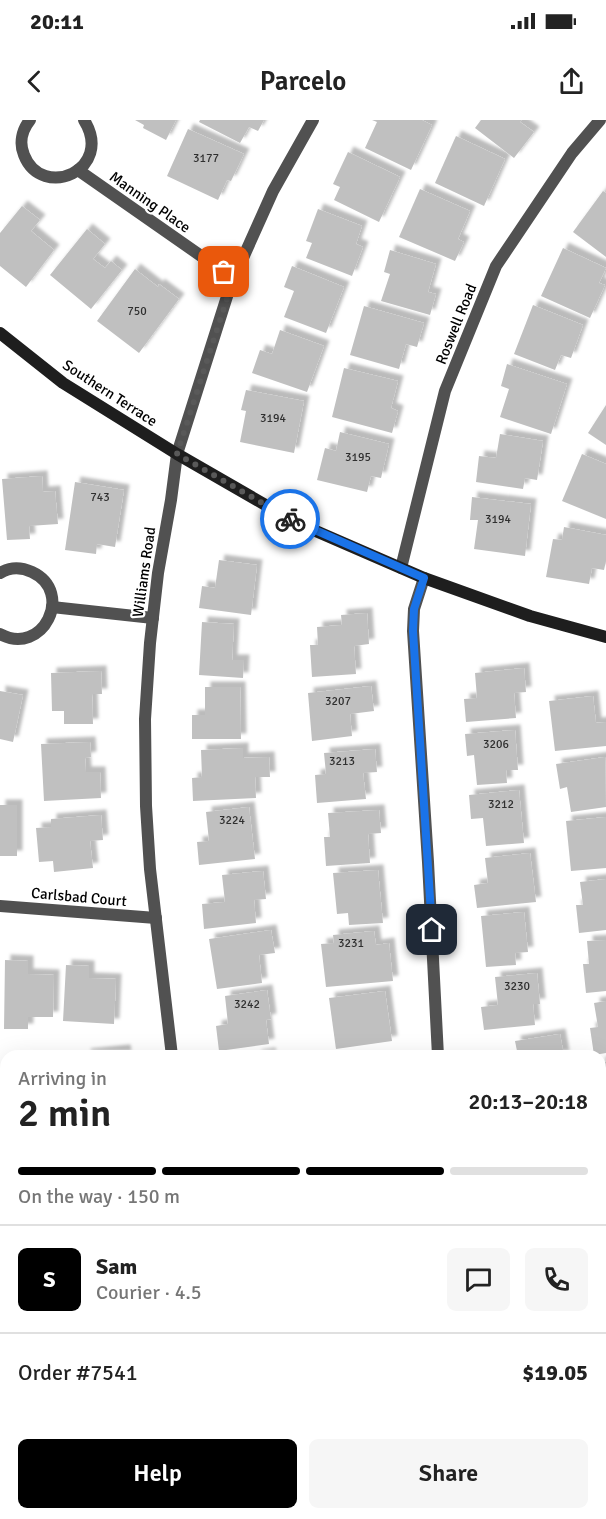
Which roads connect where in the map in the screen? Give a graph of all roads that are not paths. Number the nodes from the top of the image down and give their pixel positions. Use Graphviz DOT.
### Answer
graph roads {
  1 [pos="30,120"];
  2 [pos="84,120"];
  3 [pos="313,120"];
  4 [pos="600,120"];
  5 [pos="78,171"];
  6 [pos="233,280"];
  7 [pos="0,333"];
  8 [pos="177,454"];
  9 [pos="401,568"];
  10 [pos="0,573"];
  11 [pos="424,578"];
  12 [pos="52,607"];
  13 [pos="153,618"];
  14 [pos="0,634"];
  15 [pos="606,637"];
  16 [pos="0,906"];
  17 [pos="156,918"];
  18 [pos="171,1050"];
  19 [pos="438,1050"];
  1 -- 5 [label="street"];
  2 -- 5 [label="street"];
  3 -- 6 [label="street, Williams Road"];
  4 -- 9 [label="street, Roswell Road"];
  5 -- 6 [label="street, Manning Place"];
  6 -- 8 [label="street, Williams Road"];
  7 -- 8 [label="street, Southern Terrace"];
  8 -- 9 [label="street, Southern Terrace"];
  8 -- 13 [label="street, Williams Road"];
  9 -- 11 [label="street, Southern Terrace"];
  10 -- 12 [label="street"];
  11 -- 15 [label="street, Southern Terrace"];
  11 -- 19 [label="street"];
  12 -- 13 [label="street"];
  12 -- 14 [label="street"];
  13 -- 17 [label="street, Williams Road"];
  16 -- 17 [label="street, Carlsbad Court"];
  17 -- 18 [label="street, Williams Road"];
}
